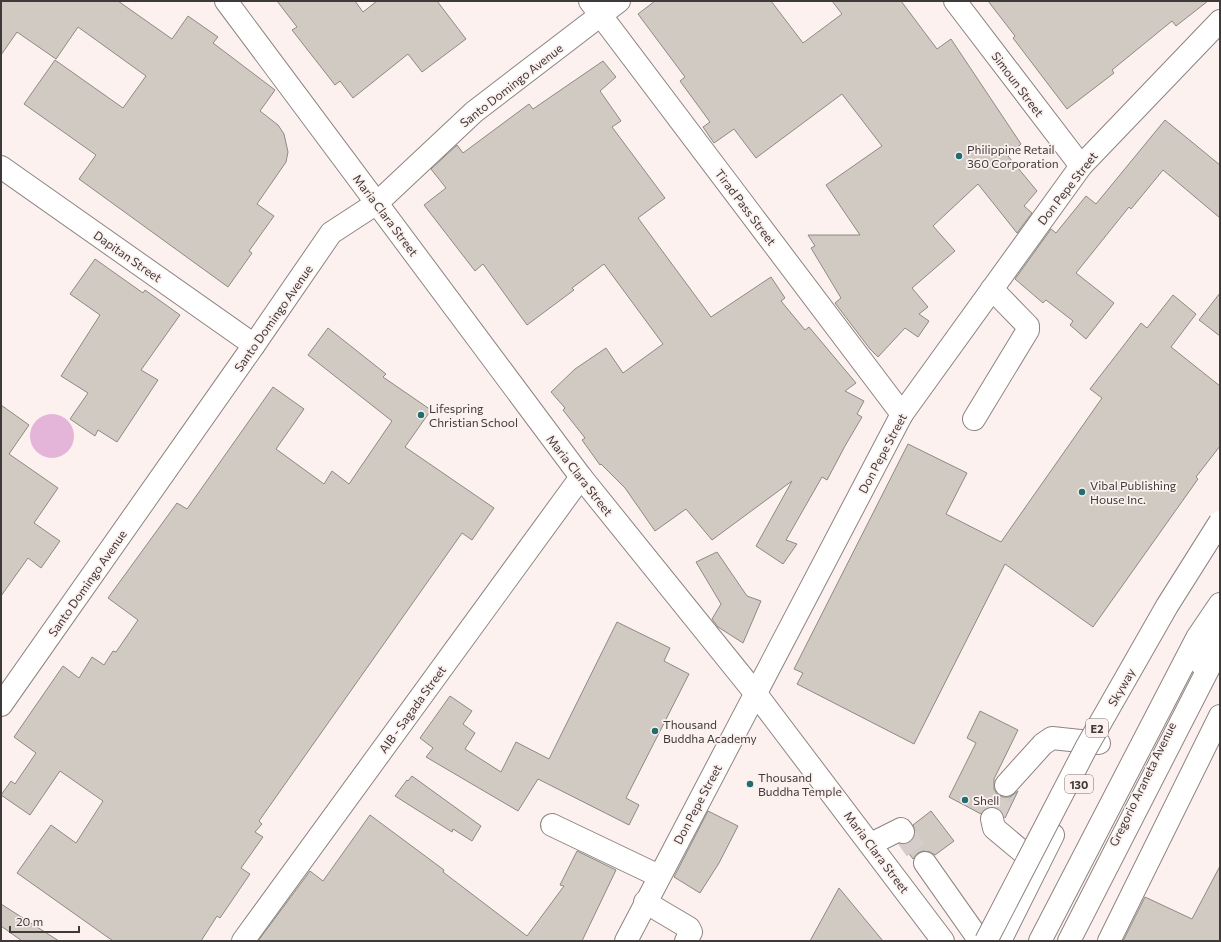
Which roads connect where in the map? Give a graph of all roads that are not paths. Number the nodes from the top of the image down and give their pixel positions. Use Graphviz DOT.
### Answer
graph roads {
  1 [pos="226,1"];
  2 [pos="619,1"];
  3 [pos="955,1"];
  4 [pos="596,8"];
  5 [pos="1220,21"];
  6 [pos="1081,166"];
  7 [pos="1,167"];
  8 [pos="376,203"];
  9 [pos="992,289"];
  10 [pos="254,345"];
  11 [pos="902,414"];
  12 [pos="974,419"];
  13 [pos="581,477"];
  14 [pos="1220,522"];
  15 [pos="1220,531"];
  16 [pos="1220,604"];
  17 [pos="1220,627"];
  18 [pos="1220,646"];
  19 [pos="756,694"];
  20 [pos="1,705"];
  21 [pos="1220,716"];
  22 [pos="1099,743"];
  23 [pos="1006,785"];
  24 [pos="992,819"];
  25 [pos="552,825"];
  26 [pos="903,832"];
  27 [pos="871,844"];
  28 [pos="925,863"];
  29 [pos="1038,865"];
  30 [pos="659,876"];
  31 [pos="938,881"];
  32 [pos="645,902"];
  33 [pos="937,933"];
  34 [pos="243,941"];
  35 [pos="626,941"];
  36 [pos="686,941"];
  37 [pos="980,941"];
  38 [pos="986,941"];
  39 [pos="1000,941"];
  40 [pos="1040,941"];
  41 [pos="1065,941"];
  42 [pos="1069,941"];
  43 [pos="1109,941"];
  1 -- 8 [label="main road, Maria Clara Street"];
  2 -- 4 [label="main road, Santo Domingo Avenue"];
  3 -- 6 [label="main road, Simoun Street"];
  4 -- 8 [label="main road, Santo Domingo Avenue"];
  4 -- 11 [label="main road, Tirad Pass Street"];
  5 -- 6 [label="main road, Don Pepe Street"];
  6 -- 9 [label="main road, Don Pepe Street"];
  7 -- 10 [label="main road, Dapitan Street"];
  8 -- 10 [label="main road, Santo Domingo Avenue"];
  8 -- 13 [label="main road, Maria Clara Street"];
  9 -- 11 [label="main road, Don Pepe Street"];
  9 -- 12 [label="main road"];
  10 -- 20 [label="main road, Santo Domingo Avenue"];
  11 -- 19 [label="main road, Don Pepe Street"];
  13 -- 19 [label="main road, Maria Clara Street"];
  13 -- 34 [label="main road, AIB - Sagada Street"];
  14 -- 38 [label="main road, Skyway / E2, bridge"];
  15 -- 22 [label="main road, 130"];
  16 -- 40 [label="main road"];
  17 -- 41 [label="main road, Gregorio Araneta Avenue"];
  18 -- 42 [label="main road"];
  19 -- 27 [label="main road, Maria Clara Street"];
  19 -- 30 [label="main road, Don Pepe Street"];
  21 -- 43 [label="main road"];
  22 -- 23 [label="main road"];
  22 -- 29 [label="main road, 130"];
  24 -- 29 [label="main road"];
  25 -- 30 [label="main road"];
  26 -- 27 [label="main road"];
  27 -- 33 [label="main road, Maria Clara Street"];
  28 -- 31 [label="main road"];
  29 -- 39 [label="main road, 130"];
  30 -- 32 [label="main road, Don Pepe Street"];
  31 -- 33 [label="main road"];
  31 -- 37 [label="main road"];
  32 -- 35 [label="main road, Don Pepe Street"];
  32 -- 36 [label="main road"];
}
